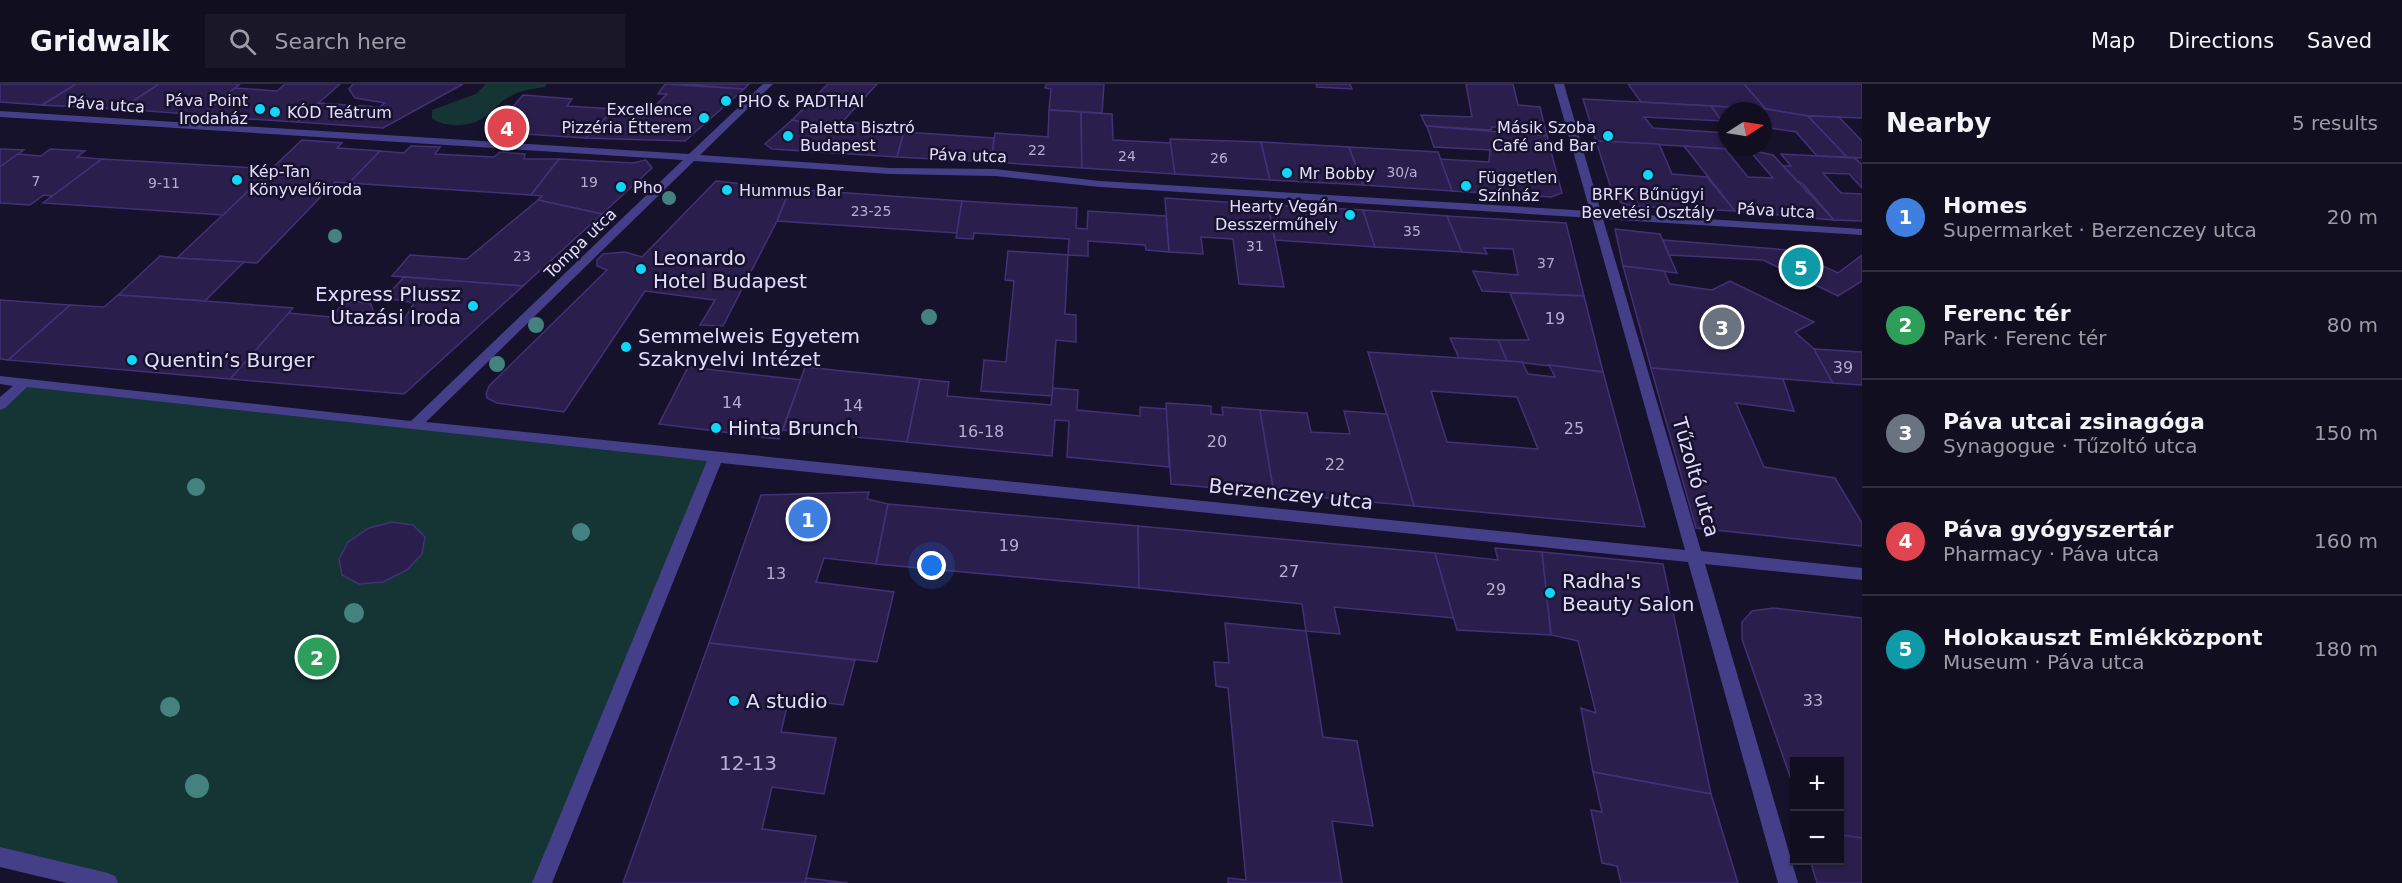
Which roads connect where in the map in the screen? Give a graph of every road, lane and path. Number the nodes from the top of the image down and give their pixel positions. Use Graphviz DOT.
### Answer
graph roads {
  1 [pos="768,84"];
  2 [pos="1559,84"];
  3 [pos="0,114"];
  4 [pos="692,158"];
  5 [pos="1597,216"];
  6 [pos="1862,232"];
  7 [pos="0,380"];
  8 [pos="24,383"];
  9 [pos="0,405"];
  10 [pos="414,426"];
  11 [pos="716,457"];
  12 [pos="1695,555"];
  13 [pos="1862,574"];
  14 [pos="0,857"];
  15 [pos="108,883"];
  16 [pos="542,883"];
  17 [pos="1788,883"];
  1 -- 4 [label="street, Tompa utca"];
  2 -- 5 [label="street, Tűzoltó utca"];
  3 -- 4 [label="street, Páva utca"];
  4 -- 5 [label="street, Páva utca"];
  4 -- 10 [label="street, Tompa utca"];
  5 -- 6 [label="street, Páva utca"];
  5 -- 12 [label="street, Tűzoltó utca"];
  7 -- 8 [label="street"];
  8 -- 9 [label="street"];
  8 -- 10 [label="street, Berzenczey utca"];
  10 -- 11 [label="street, Berzenczey utca"];
  11 -- 12 [label="street, Berzenczey utca"];
  11 -- 16 [label="street"];
  12 -- 13 [label="street, Berzenczey utca"];
  12 -- 17 [label="street, Tűzoltó utca"];
  14 -- 15 [label="street"];
}
